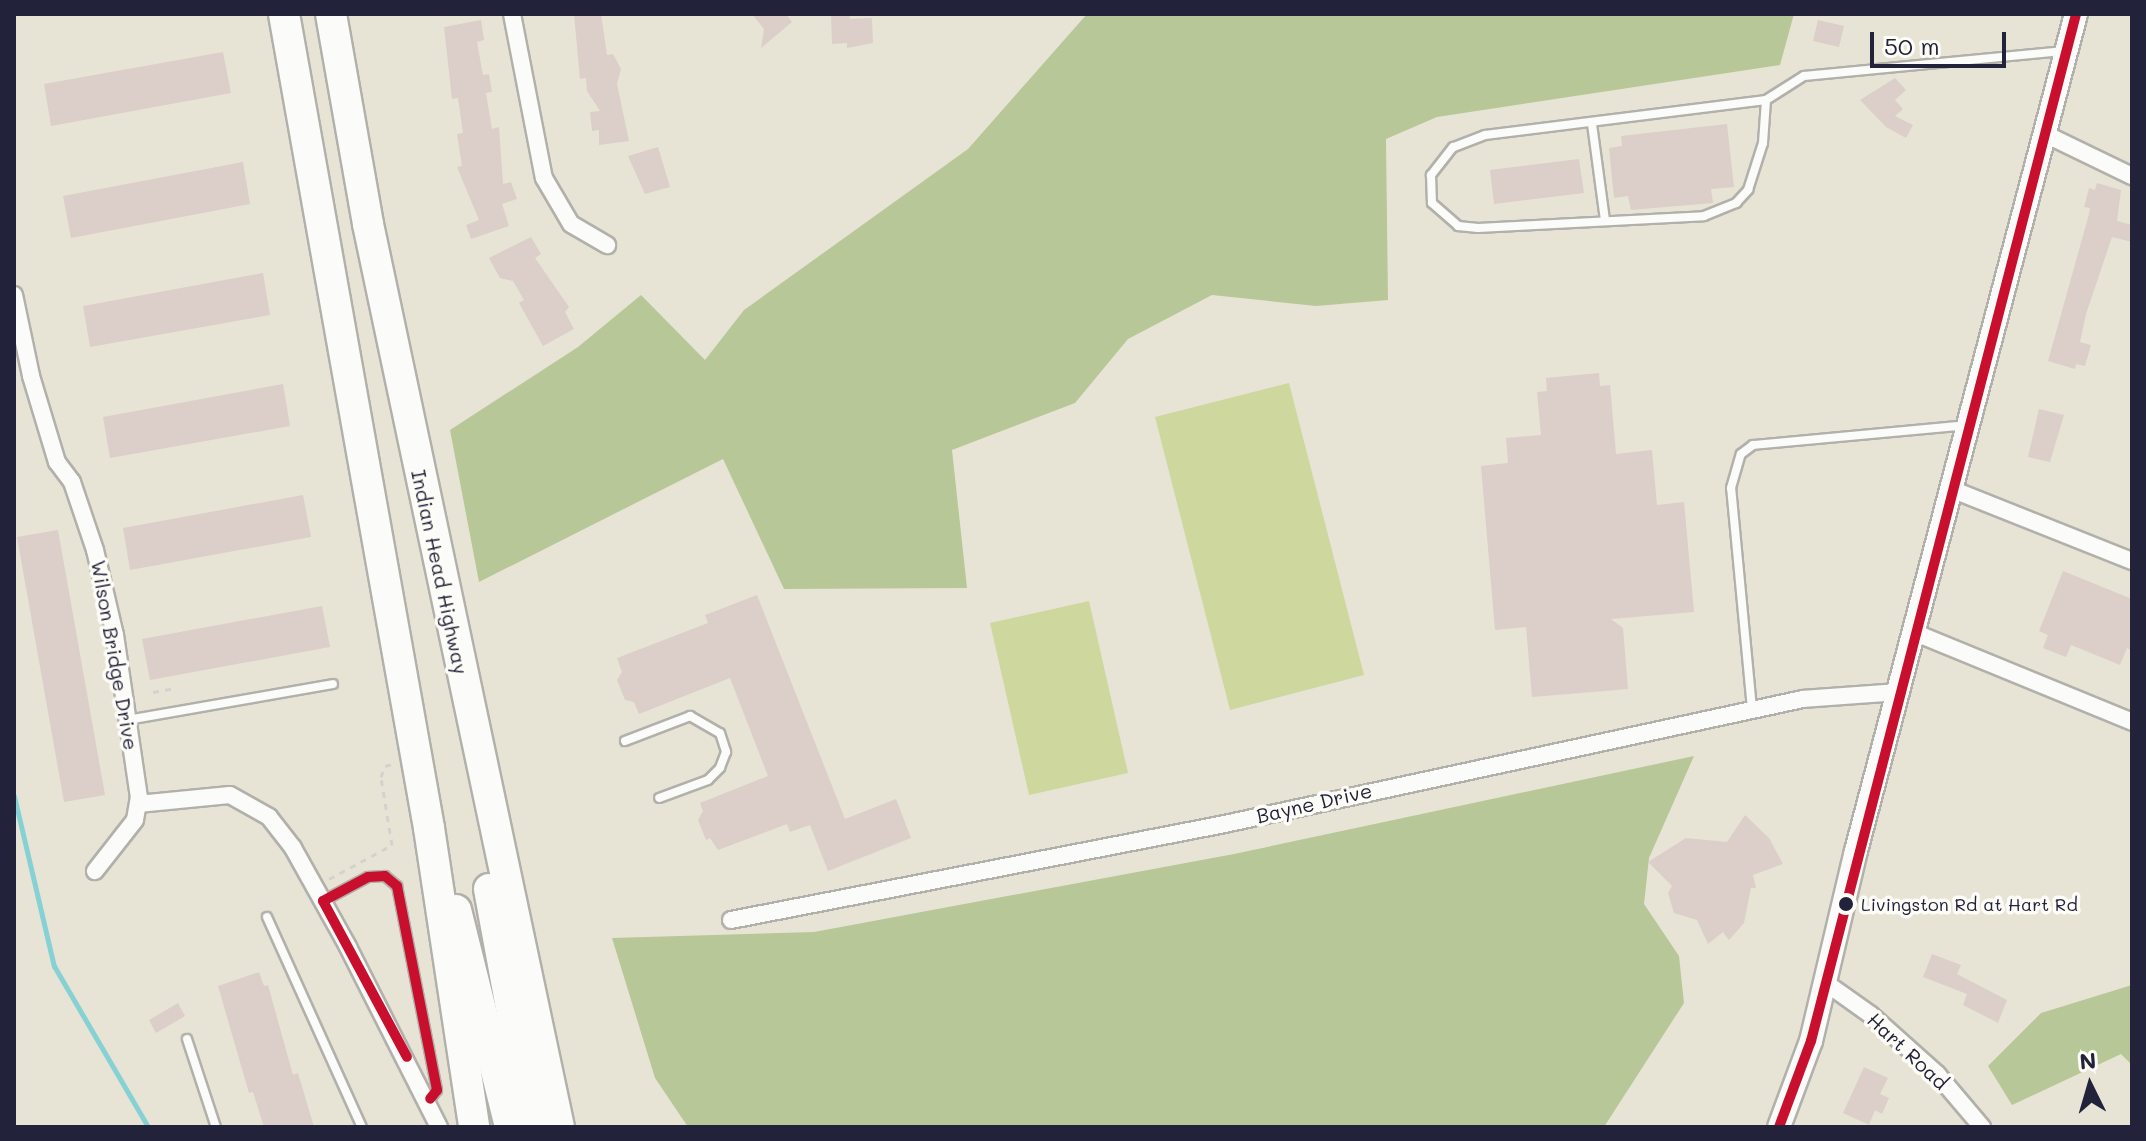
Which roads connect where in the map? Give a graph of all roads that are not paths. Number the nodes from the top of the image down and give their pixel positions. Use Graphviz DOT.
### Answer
graph roads {
  1 [pos="284,14"];
  2 [pos="331,14"];
  3 [pos="512,14"];
  4 [pos="2076,14"];
  5 [pos="2067,51"];
  6 [pos="1766,100"];
  7 [pos="1592,124"];
  8 [pos="2045,134"];
  9 [pos="2132,176"];
  10 [pos="1605,220"];
  11 [pos="607,245"];
  12 [pos="14,295"];
  13 [pos="1968,425"];
  14 [pos="1951,489"];
  15 [pos="2132,561"];
  16 [pos="1913,632"];
  17 [pos="453,637"];
  18 [pos="333,684"];
  19 [pos="1898,692"];
  20 [pos="1752,709"];
  21 [pos="126,720"];
  22 [pos="2132,722"];
  23 [pos="625,741"];
  24 [pos="659,798"];
  25 [pos="138,804"];
  26 [pos="429,828"];
  27 [pos="95,871"];
  28 [pos="323,901"];
  29 [pos="267,917"];
  30 [pos="731,920"];
  31 [pos="1826,983"];
  32 [pos="187,1039"];
  33 [pos="430,1099"];
  34 [pos="216,1127"];
  35 [pos="362,1127"];
  36 [pos="439,1127"];
  37 [pos="474,1127"];
  38 [pos="510,1127"];
  39 [pos="533,1127"];
  40 [pos="559,1127"];
  41 [pos="1779,1127"];
  42 [pos="1982,1127"];
  1 -- 26 [label="highway"];
  2 -- 17 [label="highway, Indian Head Highway"];
  3 -- 11 [label="street"];
  4 -- 5 [label="main road"];
  5 -- 6 [label="lane"];
  5 -- 8 [label="main road"];
  6 -- 7 [label="lane"];
  6 -- 10 [label="lane"];
  7 -- 10 [label="lane"];
  7 -- 10 [label="lane"];
  8 -- 9 [label="street"];
  8 -- 13 [label="main road"];
  12 -- 21 [label="street, Wilson Bridge Drive"];
  13 -- 14 [label="main road"];
  13 -- 20 [label="lane"];
  14 -- 15 [label="street"];
  14 -- 16 [label="main road"];
  16 -- 19 [label="main road"];
  16 -- 22 [label="street"];
  17 -- 39 [label="highway"];
  17 -- 40 [label="highway, Indian Head Highway"];
  18 -- 21 [label="lane"];
  19 -- 20 [label="street, Bayne Drive"];
  19 -- 31 [label="main road"];
  20 -- 30 [label="street, Bayne Drive"];
  21 -- 25 [label="street, Wilson Bridge Drive"];
  23 -- 24 [label="lane"];
  25 -- 27 [label="street"];
  25 -- 28 [label="street"];
  26 -- 37 [label="highway"];
  26 -- 38 [label="highway"];
  28 -- 33 [label="street"];
  28 -- 33 [label="lane"];
  29 -- 35 [label="lane"];
  31 -- 41 [label="main road"];
  31 -- 42 [label="street, Hart Road"];
  32 -- 34 [label="lane"];
  33 -- 36 [label="street"];
}
